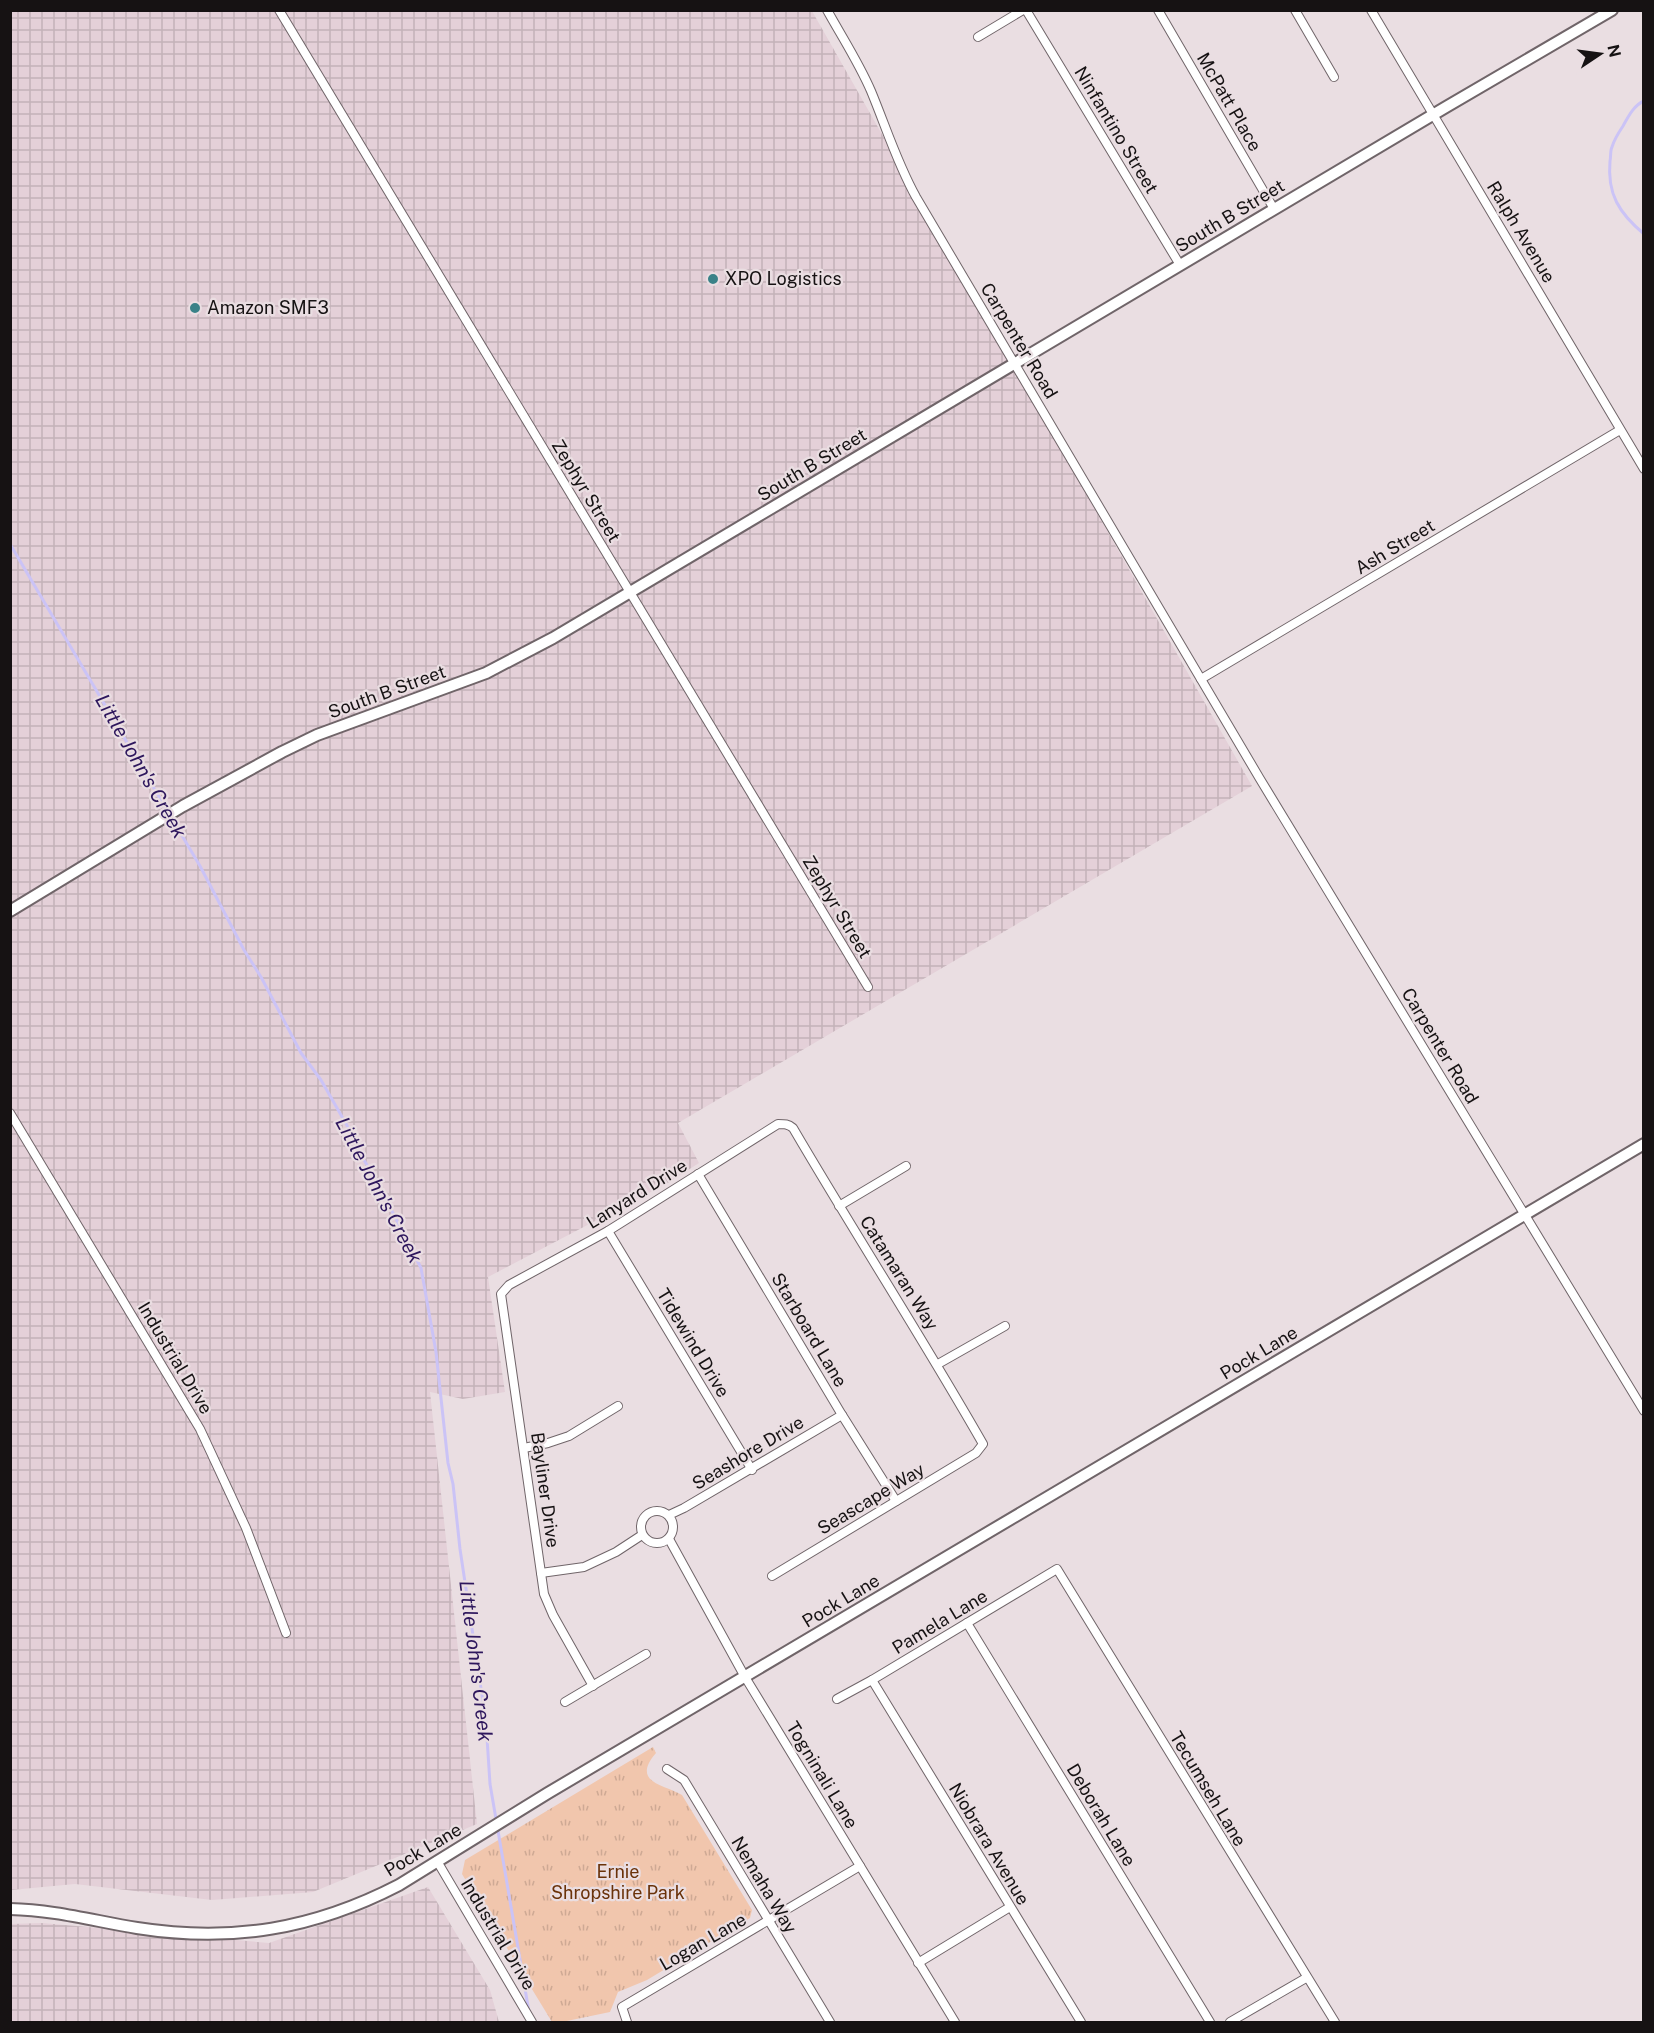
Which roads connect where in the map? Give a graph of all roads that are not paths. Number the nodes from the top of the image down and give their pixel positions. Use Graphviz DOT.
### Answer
graph roads {
  1 [pos="279,10"];
  2 [pos="827,10"];
  3 [pos="1025,10"];
  4 [pos="1158,10"];
  5 [pos="1295,10"];
  6 [pos="1371,10"];
  7 [pos="1612,10"];
  8 [pos="978,37"];
  9 [pos="1334,77"];
  10 [pos="1434,115"];
  11 [pos="1274,209"];
  12 [pos="1180,265"];
  13 [pos="1015,364"];
  14 [pos="1620,430"];
  15 [pos="1644,469"];
  16 [pos="630,592"];
  17 [pos="1201,679"];
  18 [pos="10,911"];
  19 [pos="868,987"];
  20 [pos="10,1113"];
  21 [pos="784,1124"];
  22 [pos="1644,1144"];
  23 [pos="906,1166"];
  24 [pos="698,1174"];
  25 [pos="839,1206"];
  26 [pos="1525,1214"];
  27 [pos="608,1231"];
  28 [pos="504,1289"];
  29 [pos="1005,1326"];
  30 [pos="938,1364"];
  31 [pos="618,1406"];
  32 [pos="1644,1411"];
  33 [pos="842,1415"];
  34 [pos="983,1444"];
  35 [pos="524,1448"];
  36 [pos="752,1470"];
  37 [pos="896,1501"];
  38 [pos="669,1515"];
  39 [pos="642,1535"];
  40 [pos="669,1539"];
  41 [pos="1057,1569"];
  42 [pos="541,1573"];
  43 [pos="772,1576"];
  44 [pos="967,1623"];
  45 [pos="286,1633"];
  46 [pos="646,1654"];
  47 [pos="745,1677"];
  48 [pos="872,1680"];
  49 [pos="593,1686"];
  50 [pos="837,1699"];
  51 [pos="565,1702"];
  52 [pos="667,1769"];
  53 [pos="437,1861"];
  54 [pos="860,1866"];
  55 [pos="1010,1907"];
  56 [pos="10,1909"];
  57 [pos="768,1921"];
  58 [pos="918,1963"];
  59 [pos="1306,1978"];
  60 [pos="532,2022"];
  61 [pos="627,2022"];
  62 [pos="830,2022"];
  63 [pos="955,2022"];
  64 [pos="1081,2022"];
  65 [pos="1210,2022"];
  66 [pos="1230,2022"];
  67 [pos="1335,2022"];
  1 -- 16 [label="street, Zephyr Street"];
  2 -- 13 [label="street, Carpenter Road"];
  3 -- 8 [label="street"];
  3 -- 12 [label="street, Ninfantino Street"];
  4 -- 11 [label="street, McPatt Place"];
  5 -- 9 [label="street"];
  6 -- 10 [label="street, Ralph Avenue"];
  7 -- 10 [label="street, South B Street"];
  10 -- 11 [label="street, South B Street"];
  10 -- 14 [label="street, Ralph Avenue"];
  11 -- 12 [label="street, South B Street"];
  12 -- 13 [label="street, South B Street"];
  13 -- 16 [label="street, South B Street"];
  13 -- 17 [label="street, Carpenter Road"];
  14 -- 15 [label="street, Ralph Avenue"];
  14 -- 17 [label="street, Ash Street"];
  16 -- 18 [label="street, South B Street"];
  16 -- 19 [label="street, Zephyr Street"];
  17 -- 26 [label="street, Carpenter Road"];
  20 -- 45 [label="street, Industrial Drive"];
  21 -- 24 [label="street, Lanyard Drive"];
  21 -- 25 [label="street, Catamaran Way"];
  22 -- 26 [label="street, Pock Lane"];
  23 -- 25 [label="street"];
  24 -- 27 [label="street, Lanyard Drive"];
  24 -- 33 [label="street, Starboard Lane"];
  25 -- 30 [label="street, Catamaran Way"];
  26 -- 32 [label="street, Carpenter Road"];
  26 -- 47 [label="street, Pock Lane"];
  27 -- 28 [label="street, Lanyard Drive"];
  27 -- 36 [label="street, Tidewind Drive"];
  28 -- 35 [label="street, Bayliner Drive"];
  29 -- 30 [label="street"];
  30 -- 34 [label="street, Catamaran Way"];
  31 -- 35 [label="street"];
  33 -- 36 [label="street, Seashore Drive"];
  33 -- 37 [label="street, Starboard Lane"];
  34 -- 37 [label="street, Seascape Way"];
  35 -- 42 [label="street, Bayliner Drive"];
  36 -- 38 [label="street, Seashore Drive"];
  37 -- 43 [label="street, Seascape Way"];
  38 -- 39 [label="street, Seashore Drive"];
  38 -- 40 [label="street"];
  39 -- 40 [label="street"];
  39 -- 42 [label="street"];
  40 -- 47 [label="street, Togninali Lane"];
  41 -- 44 [label="street, Pamela Lane"];
  41 -- 59 [label="street, Tecumseh Lane"];
  42 -- 49 [label="street, Bayliner Drive"];
  44 -- 48 [label="street, Pamela Lane"];
  44 -- 65 [label="street, Deborah Lane"];
  46 -- 49 [label="street"];
  47 -- 53 [label="street, Pock Lane"];
  47 -- 54 [label="street, Togninali Lane"];
  48 -- 50 [label="street, Pamela Lane"];
  48 -- 55 [label="street, Niobrara Avenue"];
  49 -- 51 [label="street"];
  52 -- 57 [label="street, Nemaha Way"];
  53 -- 56 [label="street, Pock Lane"];
  53 -- 60 [label="street, Industrial Drive"];
  54 -- 57 [label="street, Logan Lane"];
  54 -- 58 [label="street, Togninali Lane"];
  55 -- 58 [label="street"];
  55 -- 64 [label="street, Niobrara Avenue"];
  57 -- 61 [label="street, Logan Lane"];
  57 -- 62 [label="street, Nemaha Way"];
  58 -- 63 [label="street, Togninali Lane"];
  59 -- 66 [label="street"];
  59 -- 67 [label="street, Tecumseh Lane"];
}
